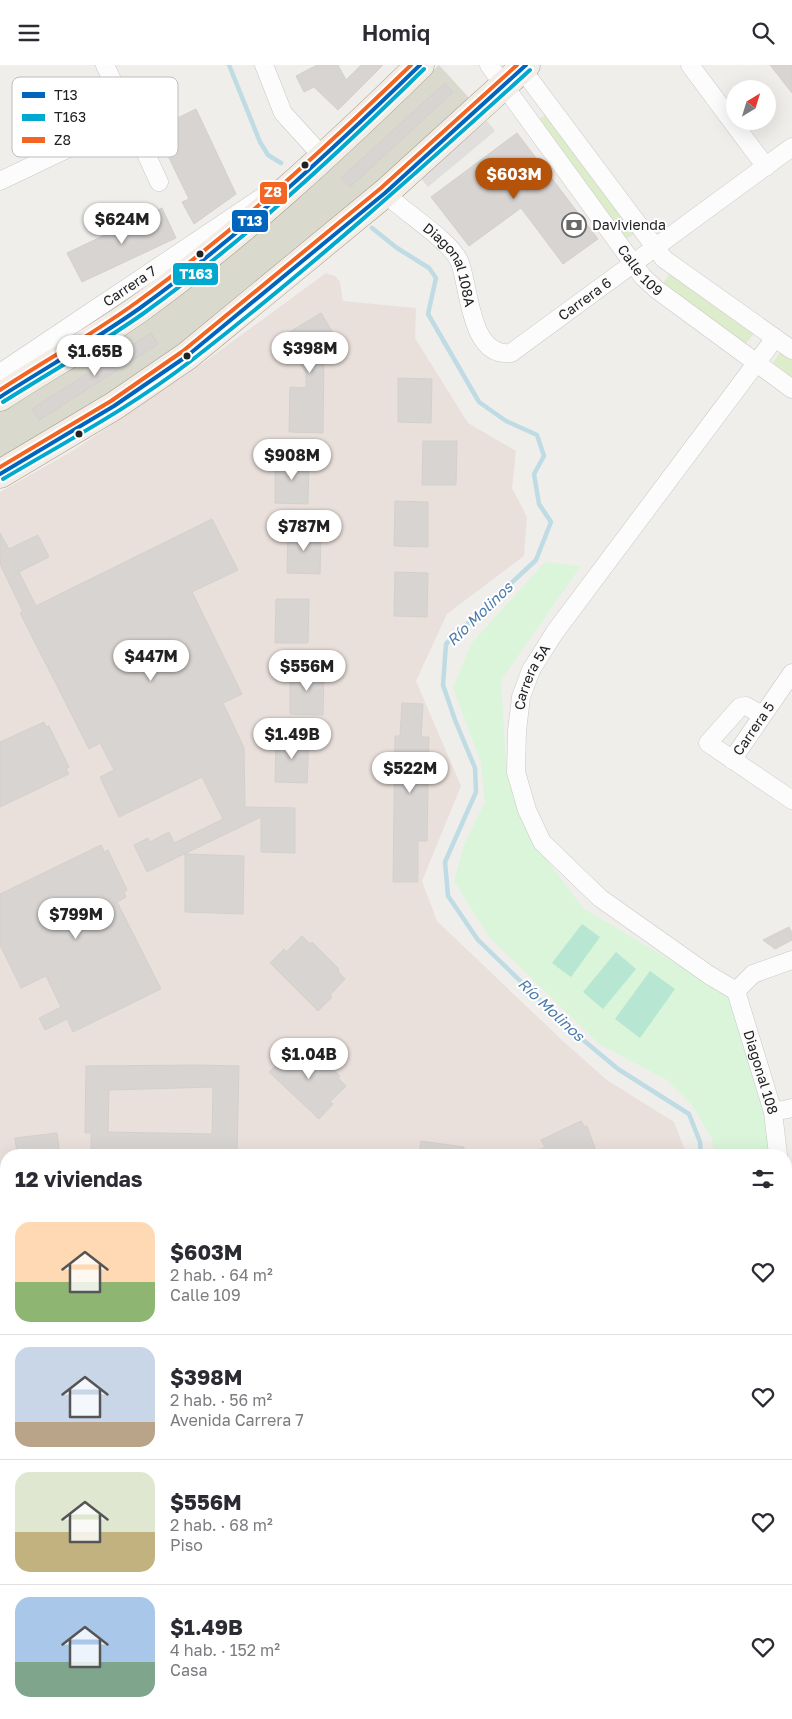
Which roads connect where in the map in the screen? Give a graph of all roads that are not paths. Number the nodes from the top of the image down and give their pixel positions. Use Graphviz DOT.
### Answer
graph roads {
  1 [pos="105,65"];
  2 [pos="264,65"];
  3 [pos="420,65"];
  4 [pos="690,65"];
  5 [pos="512,70"];
  6 [pos="111,77"];
  7 [pos="792,147"];
  8 [pos="50,157"];
  9 [pos="147,157"];
  10 [pos="324,158"];
  11 [pos="766,167"];
  12 [pos="0,181"];
  13 [pos="159,182"];
  14 [pos="288,190"];
  15 [pos="385,193"];
  16 [pos="655,248"];
  17 [pos="633,264"];
  18 [pos="775,339"];
  19 [pos="792,350"];
  20 [pos="494,352"];
  21 [pos="756,363"];
  22 [pos="0,373"];
  23 [pos="792,389"];
  24 [pos="0,397"];
  25 [pos="0,473"];
  26 [pos="792,673"];
  27 [pos="762,715"];
  28 [pos="732,760"];
  29 [pos="792,800"];
  30 [pos="792,960"];
  31 [pos="736,991"];
  32 [pos="792,1108"];
  33 [pos="772,1112"];
  34 [pos="777,1149"];
  1 -- 6 [label="street"];
  2 -- 10 [label="street"];
  3 -- 10 [label="main road"];
  4 -- 11 [label="street"];
  5 -- 15 [label="main road"];
  5 -- 16 [label="street, Calle 109"];
  5 -- 17 [label="street, Calle 109"];
  7 -- 11 [label="street, Carrera 6"];
  8 -- 12 [label="street"];
  9 -- 13 [label="street"];
  10 -- 14 [label="main road"];
  11 -- 16 [label="street, Carrera 6"];
  14 -- 22 [label="street, Carrera 7"];
  14 -- 24 [label="main road"];
  15 -- 20 [label="street, Diagonal 108A"];
  15 -- 25 [label="main road"];
  16 -- 17 [label="street, Carrera 6"];
  16 -- 18 [label="street, Calle 109"];
  17 -- 20 [label="street, Carrera 6"];
  17 -- 21 [label="street, Calle 109"];
  18 -- 19 [label="street, Calle 109"];
  18 -- 21 [label="street, Carrera 5A"];
  21 -- 23 [label="street, Calle 109"];
  21 -- 31 [label="street, Carrera 5A"];
  26 -- 27 [label="street, Carrera 5"];
  27 -- 28 [label="street, Carrera 5"];
  27 -- 28 [label="street"];
  28 -- 29 [label="street"];
  30 -- 31 [label="street"];
  31 -- 33 [label="street, Diagonal 108"];
  32 -- 33 [label="street"];
  33 -- 34 [label="street, Diagonal 108"];
}
